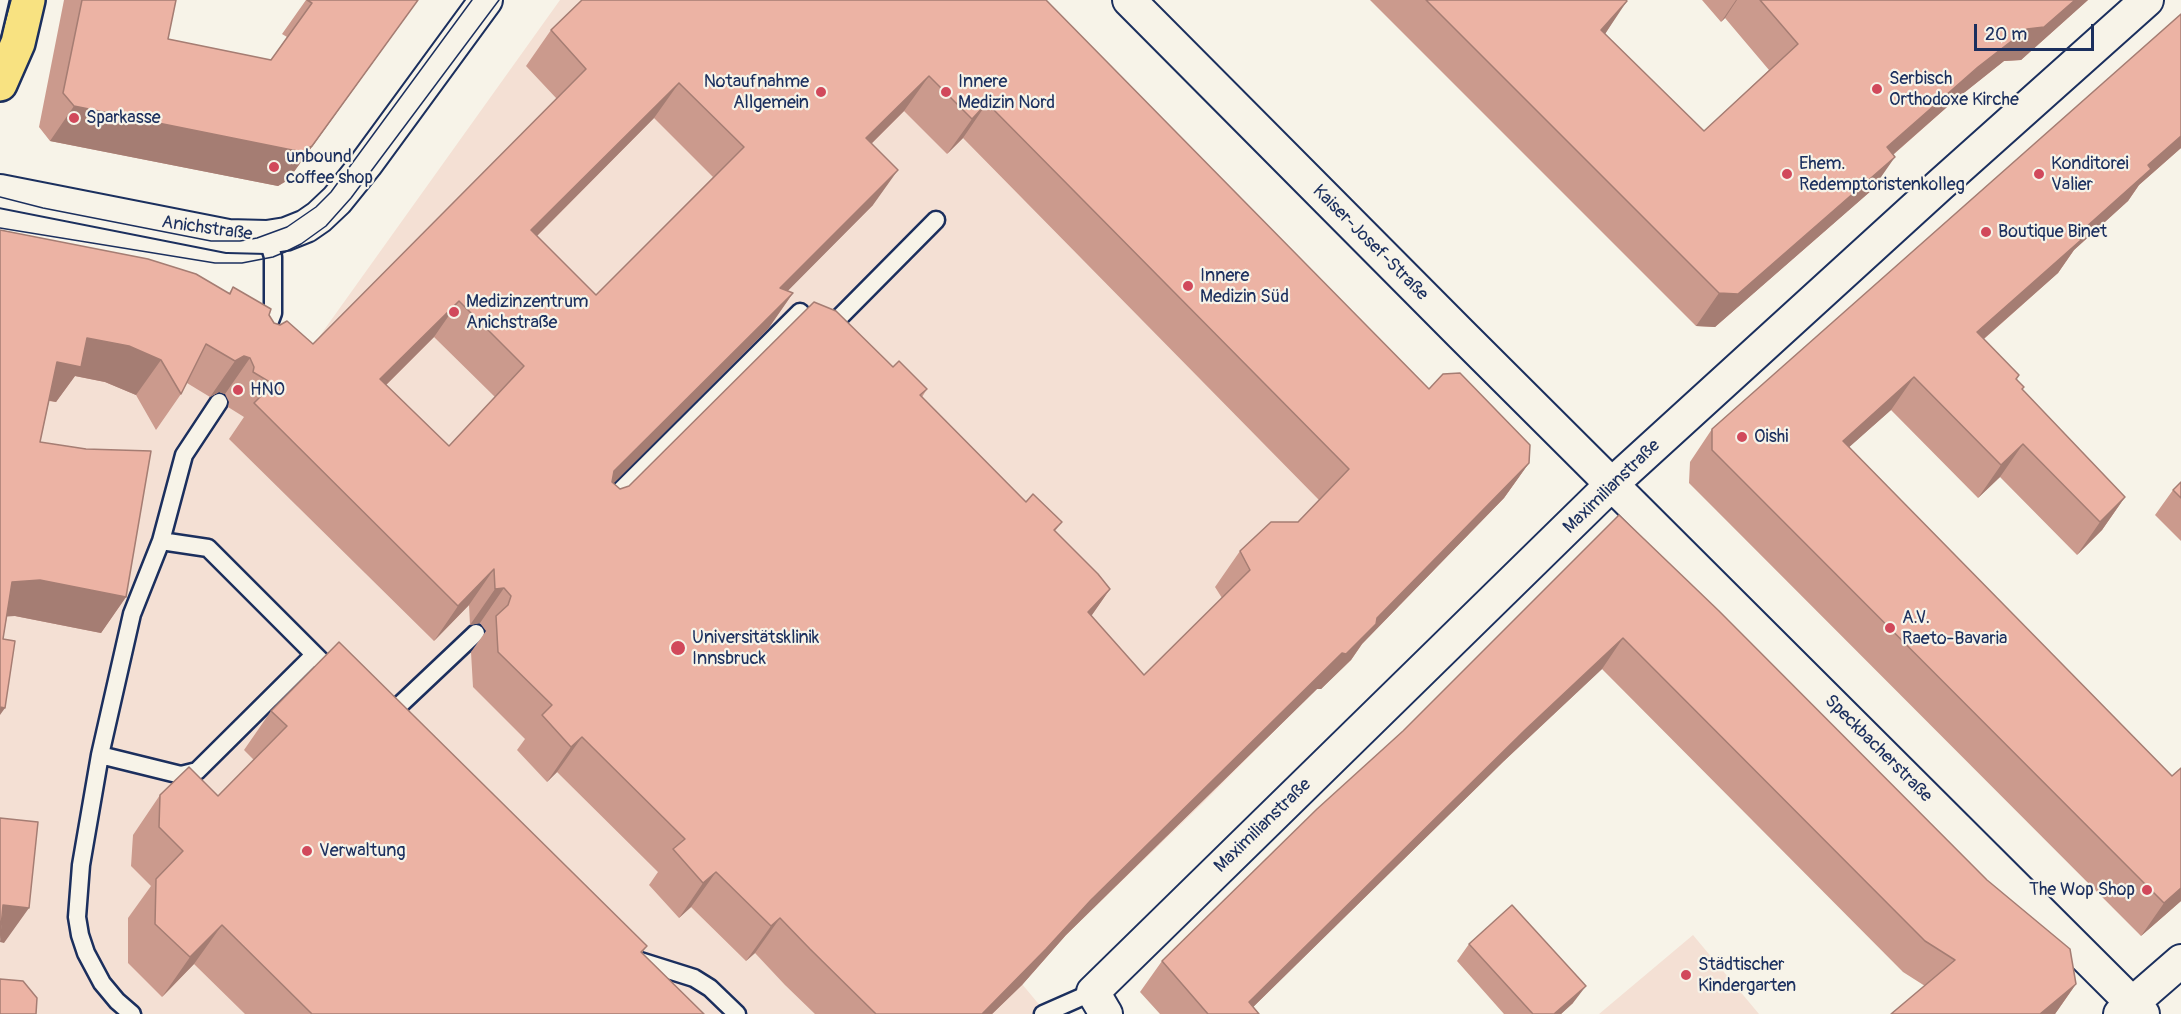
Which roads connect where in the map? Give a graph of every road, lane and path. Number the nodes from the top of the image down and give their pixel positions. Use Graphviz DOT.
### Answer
graph roads {
  1 [pos="28,0"];
  2 [pos="486,0"];
  3 [pos="1129,0"];
  4 [pos="2147,0"];
  5 [pos="0,84"];
  6 [pos="0,191"];
  7 [pos="936,220"];
  8 [pos="267,237"];
  9 [pos="255,350"];
  10 [pos="219,402"];
  11 [pos="1612,484"];
  12 [pos="597,514"];
  13 [pos="161,541"];
  14 [pos="476,633"];
  15 [pos="314,655"];
  16 [pos="348,688"];
  17 [pos="382,721"];
  18 [pos="100,755"];
  19 [pos="629,956"];
  20 [pos="2181,961"];
  21 [pos="1094,1007"];
  22 [pos="2132,1010"];
  23 [pos="132,1014"];
  24 [pos="736,1014"];
  25 [pos="1043,1014"];
  1 -- 5 [label="main road"];
  2 -- 8 [label="street, Anichstraße"];
  3 -- 11 [label="street, Kaiser-Josef-Straße"];
  4 -- 11 [label="street, Maximilianstraße"];
  6 -- 8 [label="street, Anichstraße"];
  7 -- 12 [label="lane"];
  8 -- 9 [label="lane"];
  10 -- 13 [label="lane"];
  11 -- 21 [label="street, Maximilianstraße"];
  11 -- 22 [label="street, Speckbacherstraße"];
  13 -- 15 [label="lane"];
  13 -- 18 [label="lane"];
  14 -- 17 [label="lane"];
  15 -- 16 [label="lane"];
  15 -- 18 [label="lane"];
  18 -- 23 [label="lane"];
  19 -- 24 [label="lane"];
  20 -- 22 [label="street"];
  21 -- 25 [label="lane"];
}
